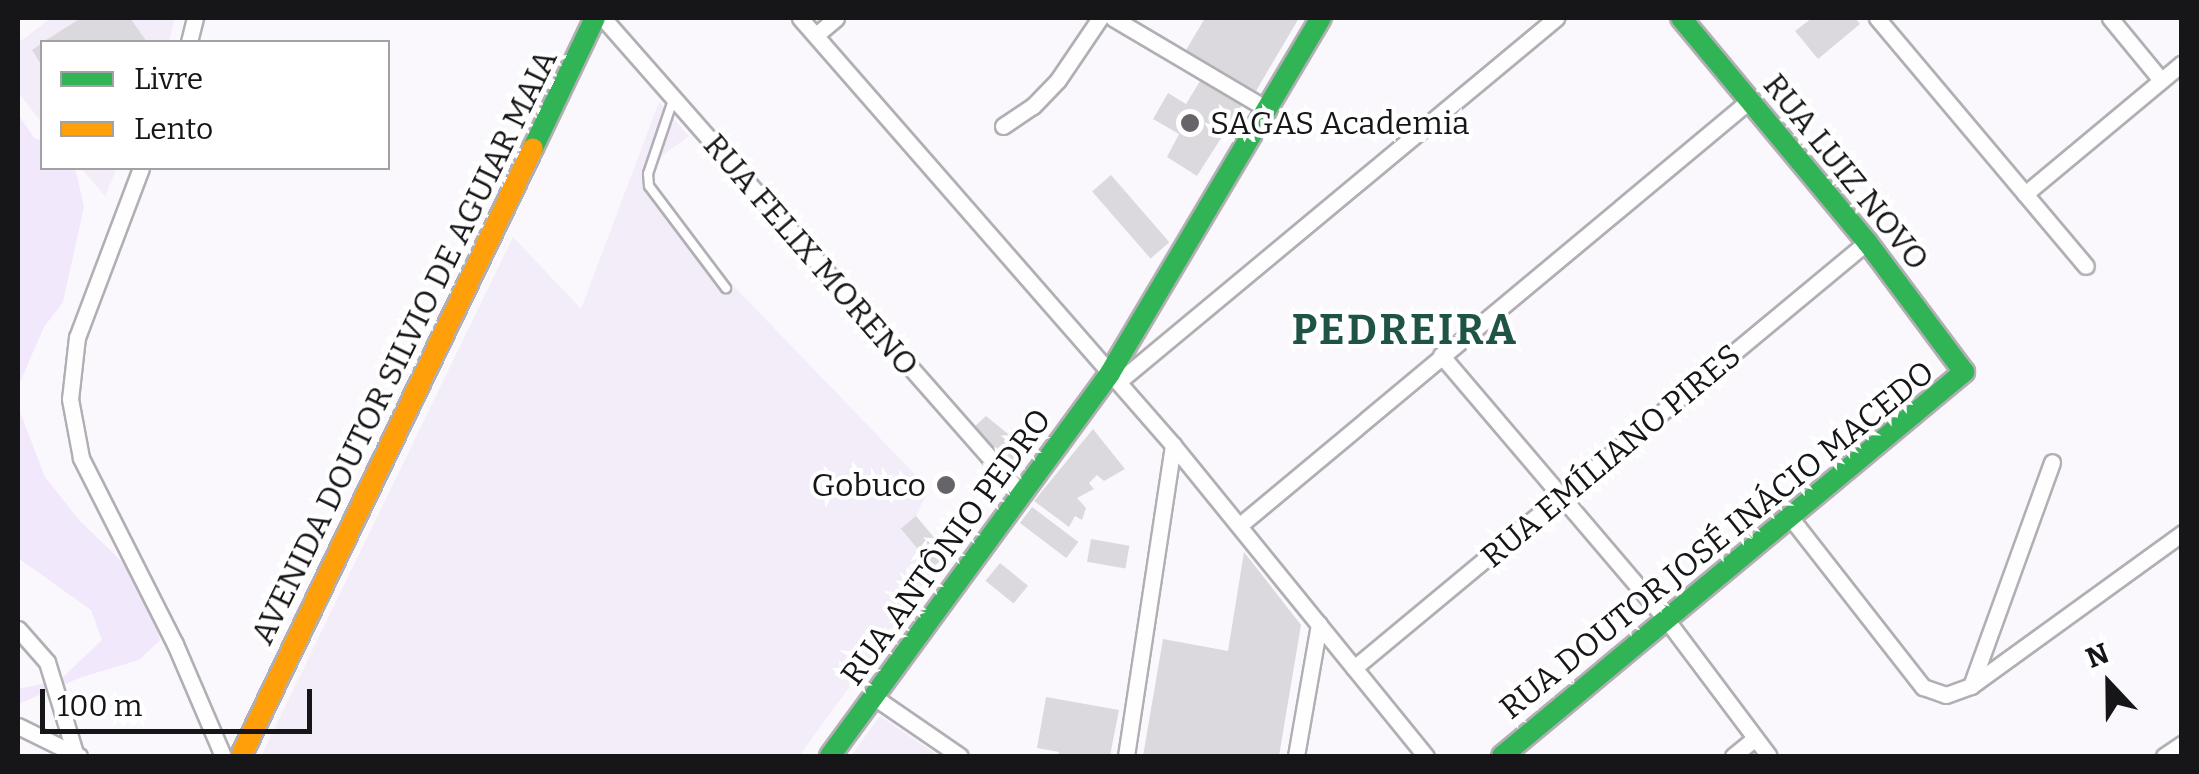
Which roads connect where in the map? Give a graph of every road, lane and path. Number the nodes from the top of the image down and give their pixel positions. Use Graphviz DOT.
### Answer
graph roads {
  1 [pos="595,18"];
  2 [pos="603,18"];
  3 [pos="800,18"];
  4 [pos="836,18"];
  5 [pos="1100,18"];
  6 [pos="1113,18"];
  7 [pos="1321,18"];
  8 [pos="1556,18"];
  9 [pos="1681,18"];
  10 [pos="1877,18"];
  11 [pos="2110,18"];
  12 [pos="816,35"];
  13 [pos="2182,63"];
  14 [pos="2161,80"];
  15 [pos="673,100"];
  16 [pos="1750,100"];
  17 [pos="1266,108"];
  18 [pos="1003,126"];
  19 [pos="141,170"];
  20 [pos="2025,194"];
  21 [pos="1867,242"];
  22 [pos="2086,266"];
  23 [pos="726,288"];
  24 [pos="1441,355"];
  25 [pos="1963,366"];
  26 [pos="1114,378"];
  27 [pos="1173,445"];
  28 [pos="2052,462"];
  29 [pos="1020,492"];
  30 [pos="1563,498"];
  31 [pos="1790,517"];
  32 [pos="1240,525"];
  33 [pos="2182,533"];
  34 [pos="1666,620"];
  35 [pos="1319,624"];
  36 [pos="18,629"];
  37 [pos="1354,668"];
  38 [pos="1971,686"];
  39 [pos="874,697"];
  40 [pos="18,726"];
  41 [pos="1755,738"];
  42 [pos="2182,744"];
  43 [pos="77,755"];
  44 [pos="223,756"];
  45 [pos="241,756"];
  46 [pos="830,756"];
  47 [pos="960,756"];
  48 [pos="1126,756"];
  49 [pos="1296,756"];
  50 [pos="1426,756"];
  51 [pos="1502,756"];
  52 [pos="1733,756"];
  53 [pos="1769,756"];
  54 [pos="2164,756"];
  1 -- 45 [label="main road, AVENIDA DOUTOR SILVIO DE AGUIAR MAIA"];
  2 -- 15 [label="street, RUA FELIX MORENO"];
  3 -- 12 [label="street"];
  4 -- 12 [label="street"];
  5 -- 18 [label="street"];
  6 -- 17 [label="street"];
  7 -- 17 [label="main road, RUA ANTÔNIO PEDRO"];
  8 -- 26 [label="street"];
  9 -- 16 [label="main road, RUA LUIZ NOVO"];
  10 -- 20 [label="street"];
  11 -- 14 [label="street"];
  12 -- 26 [label="street"];
  13 -- 14 [label="street"];
  14 -- 20 [label="street"];
  15 -- 23 [label="lane"];
  15 -- 29 [label="street, RUA FELIX MORENO"];
  16 -- 21 [label="main road, RUA LUIZ NOVO"];
  16 -- 24 [label="street"];
  17 -- 26 [label="main road, RUA ANTÔNIO PEDRO"];
  19 -- 44 [label="street"];
  20 -- 22 [label="street"];
  21 -- 25 [label="main road, RUA LUIZ NOVO"];
  21 -- 30 [label="street, RUA EMÍLIANO PIRES"];
  24 -- 30 [label="street"];
  24 -- 32 [label="street"];
  25 -- 31 [label="main road, RUA DOUTOR JOSÉ INÁCIO MACEDO"];
  26 -- 27 [label="street"];
  26 -- 29 [label="main road, RUA ANTÔNIO PEDRO"];
  27 -- 32 [label="street"];
  27 -- 48 [label="street"];
  28 -- 38 [label="street"];
  29 -- 39 [label="main road, RUA ANTÔNIO PEDRO"];
  30 -- 34 [label="street"];
  30 -- 37 [label="street, RUA EMÍLIANO PIRES"];
  31 -- 34 [label="main road, RUA DOUTOR JOSÉ INÁCIO MACEDO"];
  31 -- 38 [label="street"];
  32 -- 35 [label="street"];
  33 -- 38 [label="street"];
  34 -- 41 [label="street"];
  34 -- 51 [label="main road, RUA DOUTOR JOSÉ INÁCIO MACEDO"];
  35 -- 37 [label="street"];
  35 -- 49 [label="street"];
  36 -- 43 [label="street"];
  37 -- 50 [label="street"];
  39 -- 46 [label="main road, RUA ANTÔNIO PEDRO"];
  39 -- 47 [label="street"];
  40 -- 43 [label="street"];
  41 -- 52 [label="street"];
  41 -- 53 [label="street"];
  42 -- 54 [label="street"];
}
